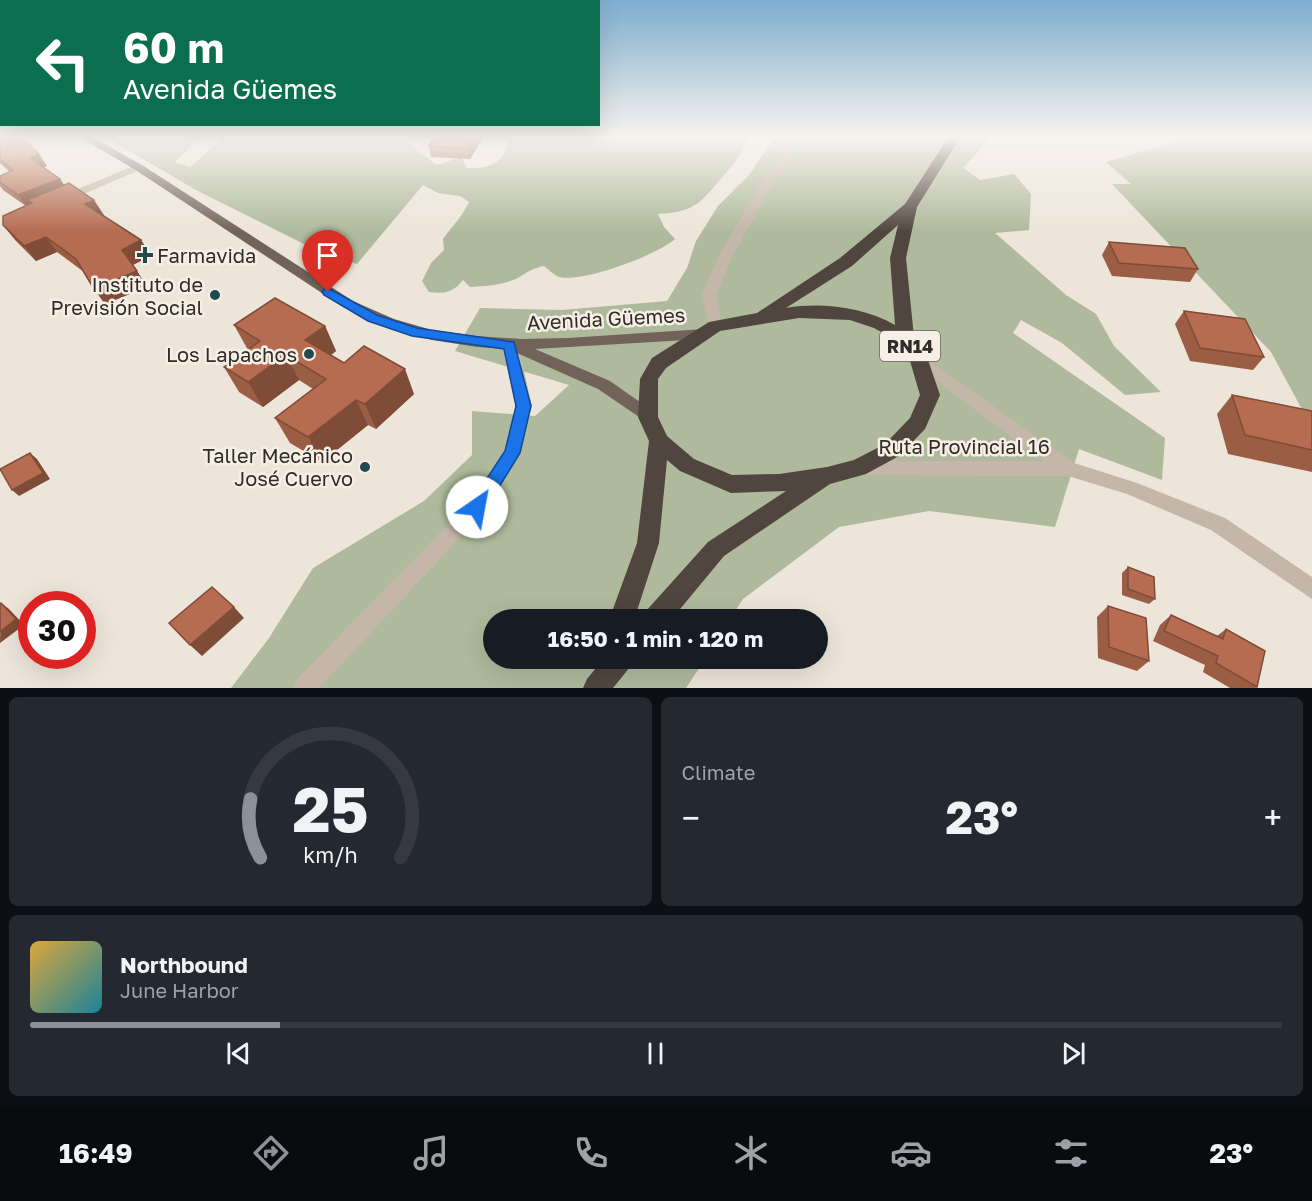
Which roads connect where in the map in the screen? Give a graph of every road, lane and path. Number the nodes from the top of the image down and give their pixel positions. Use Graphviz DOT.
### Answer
graph roads {
  1 [pos="135,168"];
  2 [pos="140,168"];
  3 [pos="778,168"];
  4 [pos="935,168"];
  5 [pos="53,202"];
  6 [pos="910,207"];
  7 [pos="761,317"];
  8 [pos="710,330"];
  9 [pos="905,338"];
  10 [pos="510,345"];
  11 [pos="919,360"];
  12 [pos="648,417"];
  13 [pos="659,441"];
  14 [pos="859,468"];
  15 [pos="1068,469"];
  16 [pos="827,476"];
  17 [pos="1312,589"];
  18 [pos="625,609"];
  19 [pos="664,609"];
  20 [pos="603,669"];
  21 [pos="612,669"];
  22 [pos="596,687"];
  23 [pos="304,688"];
  1 -- 5 [label="street"];
  2 -- 10 [label="main road, Avenida Güemes"];
  3 -- 8 [label="street"];
  4 -- 6 [label="highway, RN14"];
  6 -- 7 [label="highway, RN14"];
  6 -- 9 [label="highway, RN14"];
  7 -- 8 [label="highway, RN14"];
  7 -- 9 [label="highway, RN14"];
  8 -- 10 [label="main road, Avenida Güemes"];
  8 -- 12 [label="highway, RN14"];
  9 -- 11 [label="highway, RN14"];
  10 -- 12 [label="main road, Avenida Güemes"];
  10 -- 23 [label="street"];
  11 -- 14 [label="highway, RN14"];
  11 -- 15 [label="street, Ruta Provincial 16"];
  12 -- 13 [label="highway, RN14"];
  13 -- 16 [label="highway, RN14"];
  13 -- 18 [label="highway"];
  14 -- 15 [label="street, Ruta Provincial 16"];
  14 -- 16 [label="highway, RN14"];
  15 -- 17 [label="street, Ruta Provincial 16"];
  16 -- 19 [label="highway, RN14"];
  20 -- 22 [label="highway"];
  21 -- 22 [label="highway"];
}
